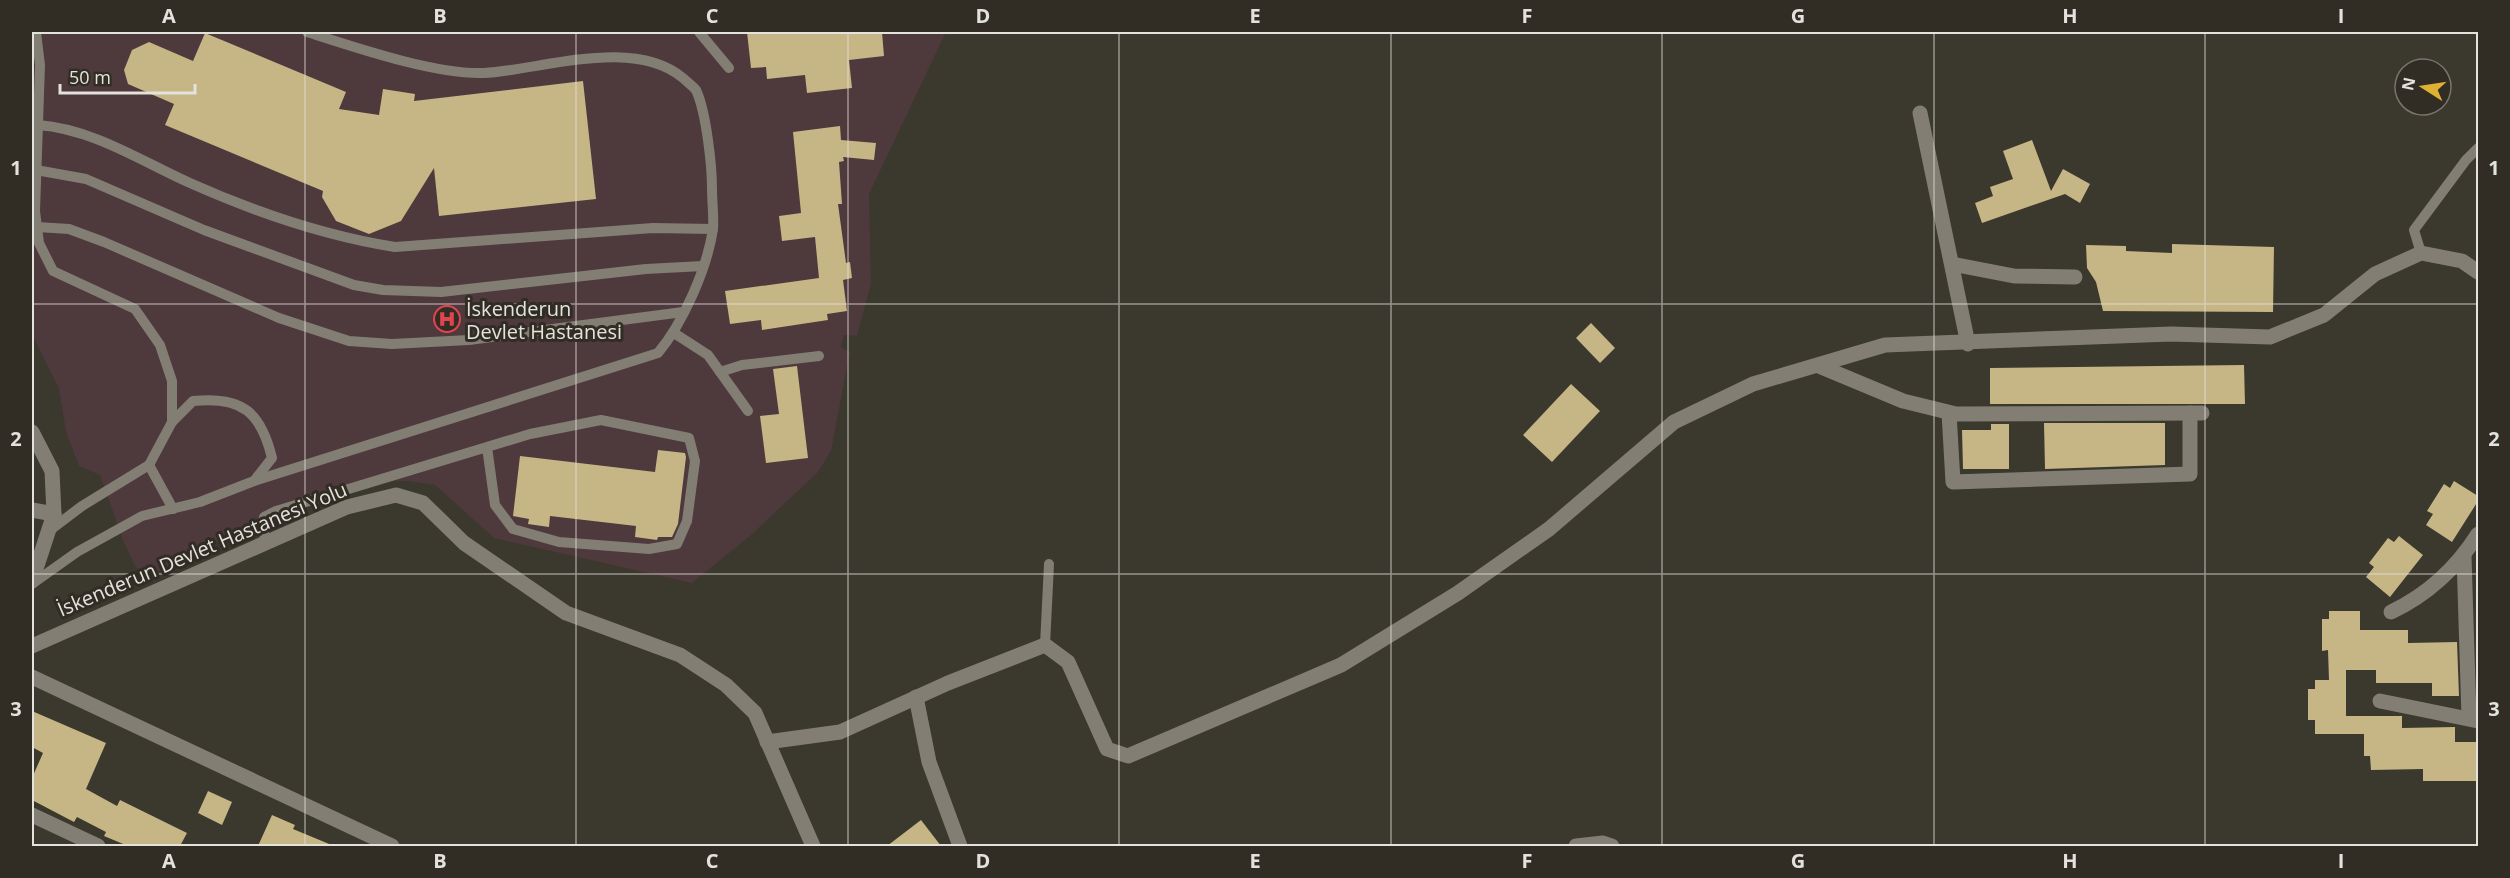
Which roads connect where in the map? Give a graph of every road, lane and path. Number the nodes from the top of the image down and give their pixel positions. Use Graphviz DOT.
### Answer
graph roads {
  1 [pos="36,32"];
  2 [pos="307,32"];
  3 [pos="699,32"];
  4 [pos="729,68"];
  5 [pos="1920,113"];
  6 [pos="38,125"];
  7 [pos="2478,148"];
  8 [pos="36,170"];
  9 [pos="37,227"];
  10 [pos="713,229"];
  11 [pos="2421,253"];
  12 [pos="1952,264"];
  13 [pos="703,266"];
  14 [pos="2478,272"];
  15 [pos="2075,277"];
  16 [pos="683,312"];
  17 [pos="674,333"];
  18 [pos="1968,344"];
  19 [pos="819,356"];
  20 [pos="1820,366"];
  21 [pos="720,372"];
  22 [pos="748,411"];
  23 [pos="1949,412"];
  24 [pos="172,422"];
  25 [pos="32,432"];
  26 [pos="487,447"];
  27 [pos="149,465"];
  28 [pos="254,481"];
  29 [pos="173,509"];
  30 [pos="32,510"];
  31 [pos="54,514"];
  32 [pos="48,532"];
  33 [pos="2478,534"];
  34 [pos="266,542"];
  35 [pos="2464,556"];
  36 [pos="1049,564"];
  37 [pos="32,583"];
  38 [pos="2391,612"];
  39 [pos="1045,645"];
  40 [pos="32,646"];
  41 [pos="32,677"];
  42 [pos="916,697"];
  43 [pos="2380,701"];
  44 [pos="2474,720"];
  45 [pos="767,742"];
  46 [pos="32,815"];
  47 [pos="98,846"];
  48 [pos="392,846"];
  49 [pos="813,846"];
  50 [pos="960,846"];
  51 [pos="1576,846"];
  52 [pos="1612,846"];
  1 -- 6 [label="lane"];
  2 -- 10 [label="lane"];
  3 -- 4 [label="lane"];
  5 -- 12 [label="street"];
  6 -- 8 [label="lane"];
  6 -- 10 [label="lane"];
  7 -- 11 [label="lane"];
  8 -- 9 [label="lane"];
  8 -- 13 [label="lane"];
  9 -- 16 [label="lane"];
  9 -- 24 [label="lane"];
  10 -- 13 [label="lane"];
  11 -- 14 [label="street"];
  11 -- 18 [label="street"];
  12 -- 15 [label="street"];
  12 -- 18 [label="street"];
  13 -- 16 [label="lane"];
  16 -- 17 [label="lane"];
  17 -- 21 [label="lane"];
  17 -- 28 [label="lane"];
  18 -- 20 [label="street"];
  19 -- 21 [label="lane"];
  20 -- 23 [label="street"];
  20 -- 39 [label="street"];
  21 -- 22 [label="lane"];
  23 -- 23 [label="street"];
  24 -- 27 [label="lane"];
  24 -- 28 [label="lane"];
  25 -- 31 [label="street"];
  26 -- 26 [label="lane"];
  26 -- 34 [label="lane"];
  27 -- 29 [label="lane"];
  27 -- 32 [label="lane"];
  28 -- 29 [label="lane"];
  29 -- 37 [label="lane"];
  30 -- 31 [label="street"];
  31 -- 32 [label="street"];
  32 -- 37 [label="street"];
  33 -- 35 [label="street"];
  34 -- 40 [label="street, İskenderun Devlet Hastanesi Yolu"];
  34 -- 45 [label="street, İskenderun Devlet Hastanesi Yolu"];
  35 -- 38 [label="street"];
  35 -- 44 [label="street"];
  36 -- 39 [label="lane"];
  39 -- 42 [label="street"];
  41 -- 48 [label="street"];
  42 -- 45 [label="street"];
  42 -- 50 [label="street"];
  43 -- 44 [label="street"];
  45 -- 49 [label="street, İskenderun Devlet Hastanesi Yolu"];
  46 -- 47 [label="street"];
  51 -- 52 [label="street"];
}
